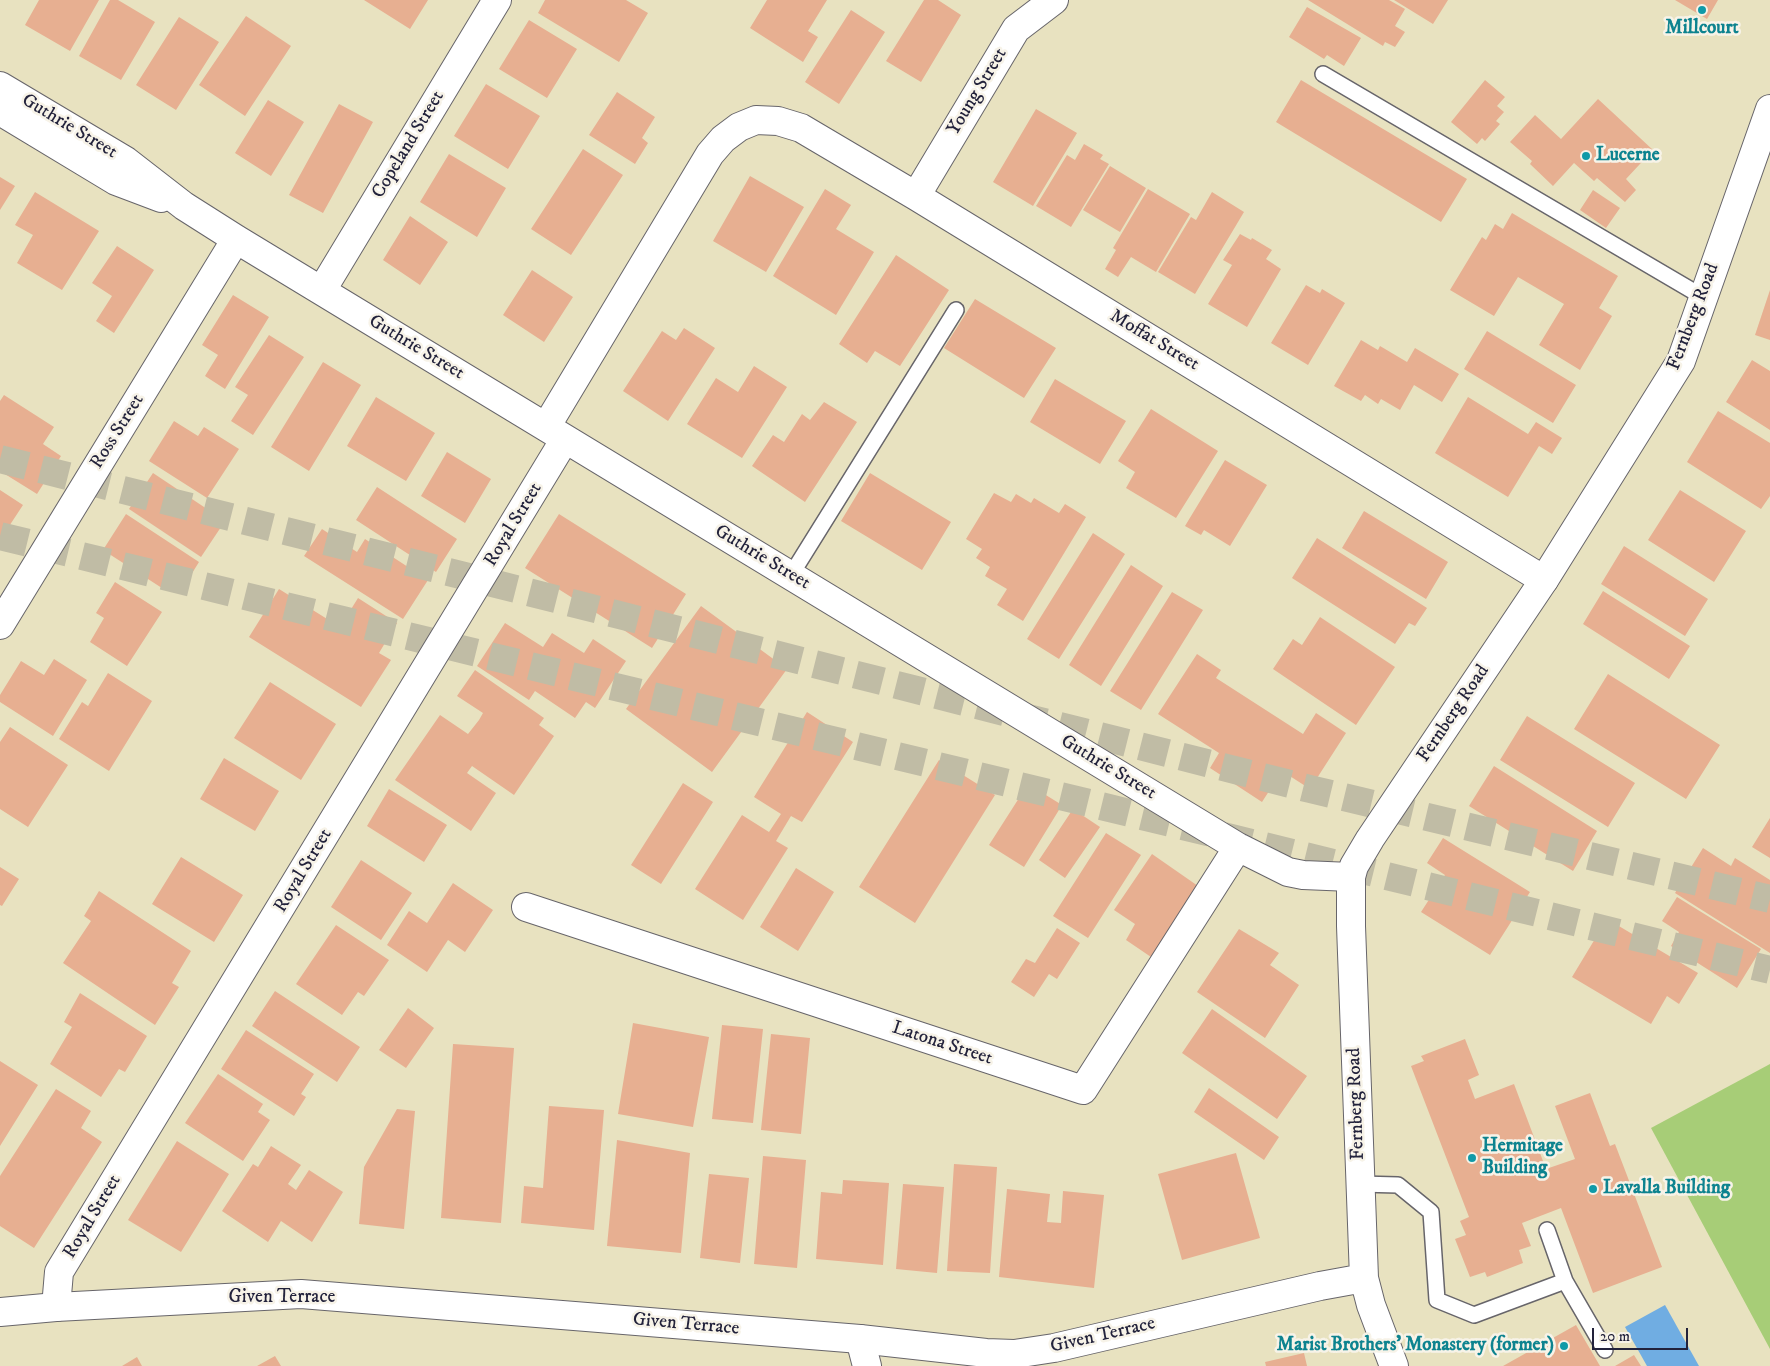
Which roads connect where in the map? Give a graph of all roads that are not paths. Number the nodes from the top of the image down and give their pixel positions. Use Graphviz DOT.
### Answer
graph roads {
  1 [pos="497,0"];
  2 [pos="1054,0"];
  3 [pos="1323,74"];
  4 [pos="0,86"];
  5 [pos="1770,109"];
  6 [pos="0,112"];
  7 [pos="756,120"];
  8 [pos="916,196"];
  9 [pos="184,206"];
  10 [pos="236,239"];
  11 [pos="322,290"];
  12 [pos="1703,298"];
  13 [pos="956,310"];
  14 [pos="556,433"];
  15 [pos="791,575"];
  16 [pos="1544,580"];
  17 [pos="0,625"];
  18 [pos="1238,847"];
  19 [pos="1351,877"];
  20 [pos="526,907"];
  21 [pos="1360,1184"];
  22 [pos="1547,1230"];
  23 [pos="1364,1278"];
  24 [pos="1565,1281"];
  25 [pos="56,1307"];
  26 [pos="0,1312"];
  27 [pos="860,1339"];
  28 [pos="1605,1350"];
  29 [pos="1015,1360"];
  30 [pos="867,1366"];
  31 [pos="1394,1366"];
  1 -- 11 [label="street, Copeland Street"];
  2 -- 8 [label="street, Young Street"];
  3 -- 12 [label="lane"];
  4 -- 9 [label="street, Guthrie Street"];
  5 -- 12 [label="street, Fernberg Road"];
  6 -- 9 [label="street, Guthrie Street"];
  7 -- 8 [label="street, Moffat Street"];
  7 -- 14 [label="street, Royal Street"];
  8 -- 16 [label="street, Moffat Street"];
  9 -- 10 [label="street, Guthrie Street"];
  10 -- 11 [label="street, Guthrie Street"];
  10 -- 17 [label="street, Ross Street"];
  11 -- 14 [label="street, Guthrie Street"];
  12 -- 16 [label="street, Fernberg Road"];
  13 -- 15 [label="lane"];
  14 -- 15 [label="street, Guthrie Street"];
  14 -- 25 [label="street, Royal Street"];
  15 -- 18 [label="street, Guthrie Street"];
  16 -- 19 [label="street, Fernberg Road"];
  18 -- 19 [label="street, Guthrie Street"];
  18 -- 20 [label="street, Latona Street"];
  19 -- 21 [label="street, Fernberg Road"];
  21 -- 23 [label="street, Fernberg Road"];
  21 -- 24 [label="lane"];
  22 -- 24 [label="lane"];
  23 -- 29 [label="street, Given Terrace"];
  23 -- 31 [label="street, Fernberg Road"];
  24 -- 28 [label="lane"];
  25 -- 26 [label="street, Given Terrace"];
  25 -- 27 [label="street, Given Terrace"];
  27 -- 29 [label="street, Given Terrace"];
  27 -- 30 [label="street"];
}
